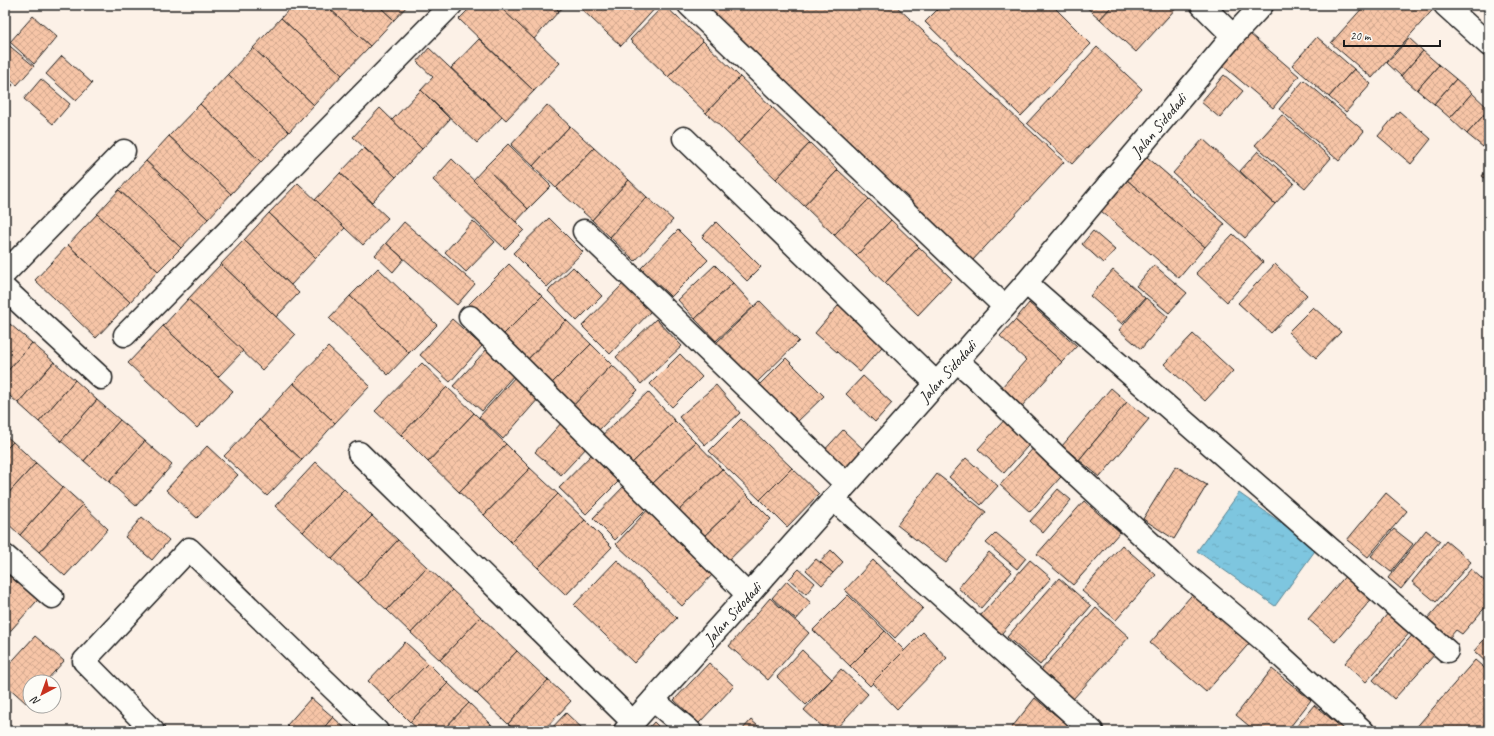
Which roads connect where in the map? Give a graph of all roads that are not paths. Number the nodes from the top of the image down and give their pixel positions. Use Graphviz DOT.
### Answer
graph roads {
  1 [pos="451,5"];
  2 [pos="689,5"];
  3 [pos="1202,5"];
  4 [pos="1262,5"];
  5 [pos="1446,5"];
  6 [pos="1233,36"];
  7 [pos="1489,44"];
  8 [pos="684,138"];
  9 [pos="124,150"];
  10 [pos="584,231"];
  11 [pos="5,273"];
  12 [pos="1026,283"];
  13 [pos="5,289"];
  14 [pos="1004,306"];
  15 [pos="470,317"];
  16 [pos="125,335"];
  17 [pos="957,361"];
  18 [pos="101,378"];
  19 [pos="936,383"];
  20 [pos="359,453"];
  21 [pos="840,491"];
  22 [pos="5,556"];
  23 [pos="748,595"];
  24 [pos="52,597"];
  25 [pos="1447,652"];
  26 [pos="653,700"];
  27 [pos="629,726"];
  28 [pos="153,731"];
  29 [pos="377,731"];
  30 [pos="690,731"];
  31 [pos="1092,731"];
  32 [pos="1363,731"];
  1 -- 16 [label="street"];
  2 -- 14 [label="street"];
  3 -- 6 [label="street"];
  4 -- 6 [label="street, Jalan Sidodadi"];
  5 -- 7 [label="street"];
  6 -- 12 [label="street, Jalan Sidodadi"];
  8 -- 19 [label="street"];
  9 -- 11 [label="street"];
  10 -- 21 [label="street"];
  12 -- 14 [label="street, Jalan Sidodadi"];
  12 -- 25 [label="street"];
  13 -- 18 [label="street"];
  14 -- 17 [label="street, Jalan Sidodadi"];
  15 -- 23 [label="street"];
  17 -- 19 [label="street, Jalan Sidodadi"];
  17 -- 32 [label="street"];
  19 -- 21 [label="street, Jalan Sidodadi"];
  20 -- 27 [label="street"];
  21 -- 23 [label="street, Jalan Sidodadi"];
  21 -- 31 [label="street"];
  22 -- 24 [label="street"];
  23 -- 26 [label="street, Jalan Sidodadi"];
  26 -- 27 [label="street, Jalan Sidodadi"];
  26 -- 30 [label="street"];
  28 -- 29 [label="street"];
}
